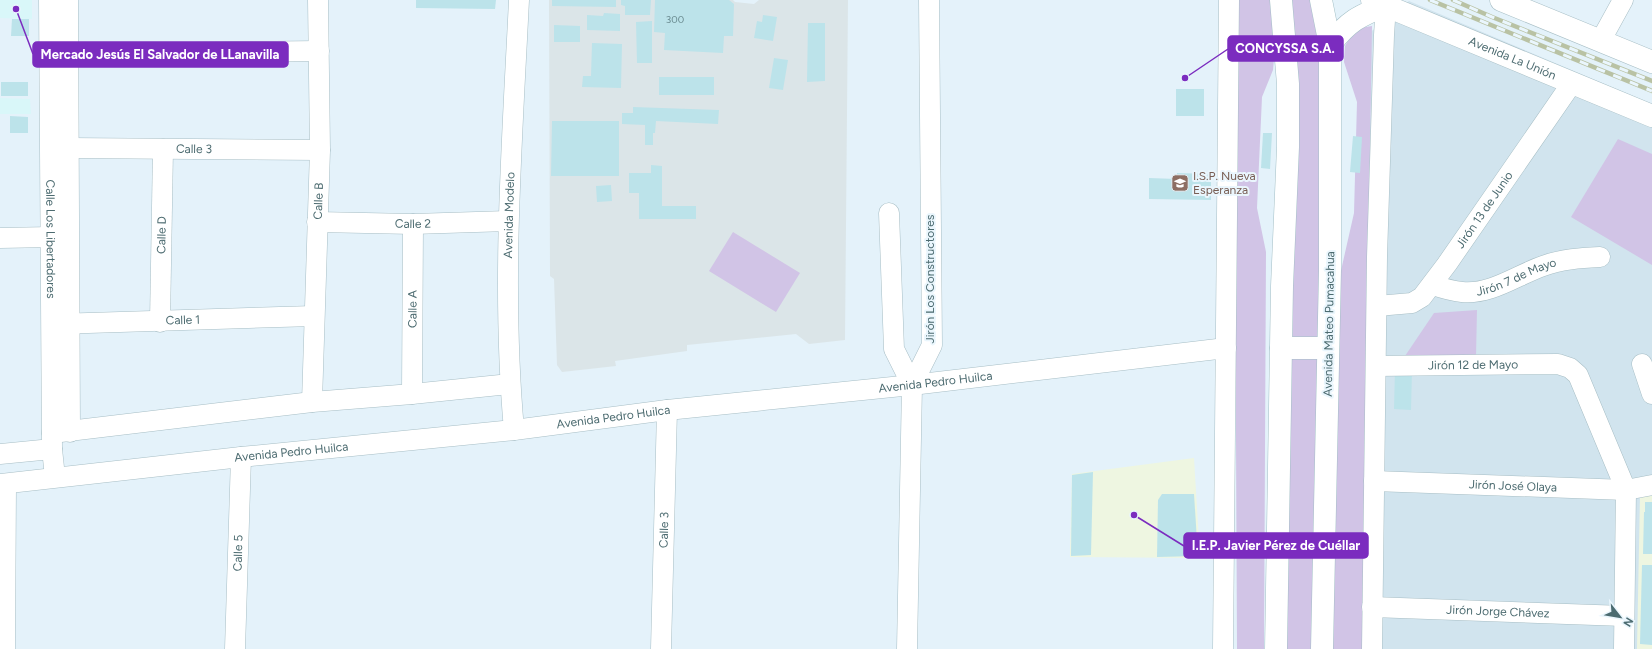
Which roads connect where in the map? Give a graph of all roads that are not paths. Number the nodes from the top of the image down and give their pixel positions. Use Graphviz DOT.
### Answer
graph roads {
  1 [pos="49,0"];
  2 [pos="68,0"];
  3 [pos="318,0"];
  4 [pos="519,0"];
  5 [pos="929,0"];
  6 [pos="1229,0"];
  7 [pos="1281,0"];
  8 [pos="1321,0"];
  9 [pos="1502,0"];
  10 [pos="1623,0"];
  11 [pos="1382,2"];
  12 [pos="1600,40"];
  13 [pos="1330,45"];
  14 [pos="319,51"];
  15 [pos="67,54"];
  16 [pos="1652,62"];
  17 [pos="1572,83"];
  18 [pos="1652,116"];
  19 [pos="68,148"];
  20 [pos="163,149"];
  21 [pos="320,150"];
  22 [pos="889,213"];
  23 [pos="508,221"];
  24 [pos="317,222"];
  25 [pos="413,224"];
  26 [pos="52,237"];
  27 [pos="0,238"];
  28 [pos="1600,257"];
  29 [pos="1433,284"];
  30 [pos="1377,306"];
  31 [pos="314,316"];
  32 [pos="160,322"];
  33 [pos="60,324"];
  34 [pos="1226,348"];
  35 [pos="1281,348"];
  36 [pos="1328,348"];
  37 [pos="1642,364"];
  38 [pos="1376,366"];
  39 [pos="510,384"];
  40 [pos="912,385"];
  41 [pos="412,394"];
  42 [pos="1652,394"];
  43 [pos="312,402"];
  44 [pos="666,410"];
  45 [pos="514,430"];
  46 [pos="58,438"];
  47 [pos="0,454"];
  48 [pos="241,457"];
  49 [pos="55,478"];
  50 [pos="1374,481"];
  51 [pos="3,484"];
  52 [pos="1652,485"];
  53 [pos="1626,490"];
  54 [pos="1372,606"];
  55 [pos="1624,616"];
  56 [pos="5,649"];
  57 [pos="235,649"];
  58 [pos="661,649"];
  59 [pos="907,649"];
  60 [pos="1223,649"];
  61 [pos="1276,649"];
  62 [pos="1322,649"];
  63 [pos="1372,649"];
  64 [pos="1624,649"];
  1 -- 26 [label="street, Calle Los Libertadores"];
  2 -- 15 [label="street, Calle Los Libertadores"];
  3 -- 14 [label="street, Calle B"];
  4 -- 23 [label="street, Avenida Modelo"];
  5 -- 40 [label="street, Jirón Los Constructores"];
  6 -- 34 [label="street"];
  7 -- 35 [label="main road"];
  8 -- 13 [label="main road, Avenida Mateo Pumacahua"];
  9 -- 12 [label="main road"];
  10 -- 12 [label="street"];
  11 -- 13 [label="main road"];
  11 -- 17 [label="main road, Avenida La Unión"];
  11 -- 30 [label="street"];
  12 -- 16 [label="main road"];
  13 -- 36 [label="main road, Avenida Mateo Pumacahua"];
  14 -- 15 [label="street"];
  14 -- 21 [label="street, Calle B"];
  15 -- 19 [label="street, Calle Los Libertadores"];
  17 -- 18 [label="main road, Avenida La Unión"];
  17 -- 29 [label="street, Jirón 13 de Junio"];
  19 -- 20 [label="street, Calle 3"];
  19 -- 33 [label="street, Calle Los Libertadores"];
  20 -- 21 [label="street, Calle 3"];
  20 -- 32 [label="street, Calle D"];
  21 -- 24 [label="street, Calle B"];
  22 -- 40 [label="street"];
  23 -- 25 [label="street, Calle 2"];
  23 -- 39 [label="street, Avenida Modelo"];
  24 -- 25 [label="street, Calle 2"];
  24 -- 31 [label="street, Calle B"];
  25 -- 41 [label="street, Calle A"];
  26 -- 27 [label="street"];
  26 -- 33 [label="street, Calle Los Libertadores"];
  28 -- 29 [label="street, Jirón 7 de Mayo"];
  29 -- 30 [label="street, Jirón 13 de Junio"];
  30 -- 38 [label="street"];
  31 -- 32 [label="street, Calle 1"];
  31 -- 43 [label="street, Calle B"];
  32 -- 33 [label="street, Calle 1"];
  33 -- 46 [label="street, Calle Los Libertadores"];
  34 -- 40 [label="street, Avenida Pedro Huilca"];
  34 -- 60 [label="street"];
  35 -- 36 [label="main road"];
  35 -- 61 [label="main road"];
  36 -- 62 [label="main road, Avenida Mateo Pumacahua"];
  37 -- 42 [label="street"];
  38 -- 50 [label="street"];
  38 -- 53 [label="street, Jirón 12 de Mayo"];
  39 -- 41 [label="street"];
  39 -- 45 [label="street, Avenida Modelo"];
  40 -- 44 [label="street, Avenida Pedro Huilca"];
  40 -- 59 [label="street, Jirón Los Constructores"];
  41 -- 43 [label="street"];
  43 -- 46 [label="street"];
  44 -- 45 [label="street, Avenida Pedro Huilca"];
  44 -- 58 [label="street, Calle 3"];
  45 -- 48 [label="street, Avenida Pedro Huilca"];
  46 -- 47 [label="street"];
  46 -- 49 [label="street, Calle Los Libertadores"];
  48 -- 49 [label="street, Avenida Pedro Huilca"];
  48 -- 57 [label="street, Calle 5"];
  49 -- 51 [label="street, Avenida Pedro Huilca"];
  50 -- 53 [label="street, Jirón José Olaya"];
  50 -- 54 [label="street"];
  51 -- 56 [label="street"];
  52 -- 53 [label="street, Jirón José Olaya"];
  53 -- 55 [label="street"];
  54 -- 55 [label="street, Jirón Jorge Chávez"];
  54 -- 63 [label="street"];
  55 -- 64 [label="street"];
}
